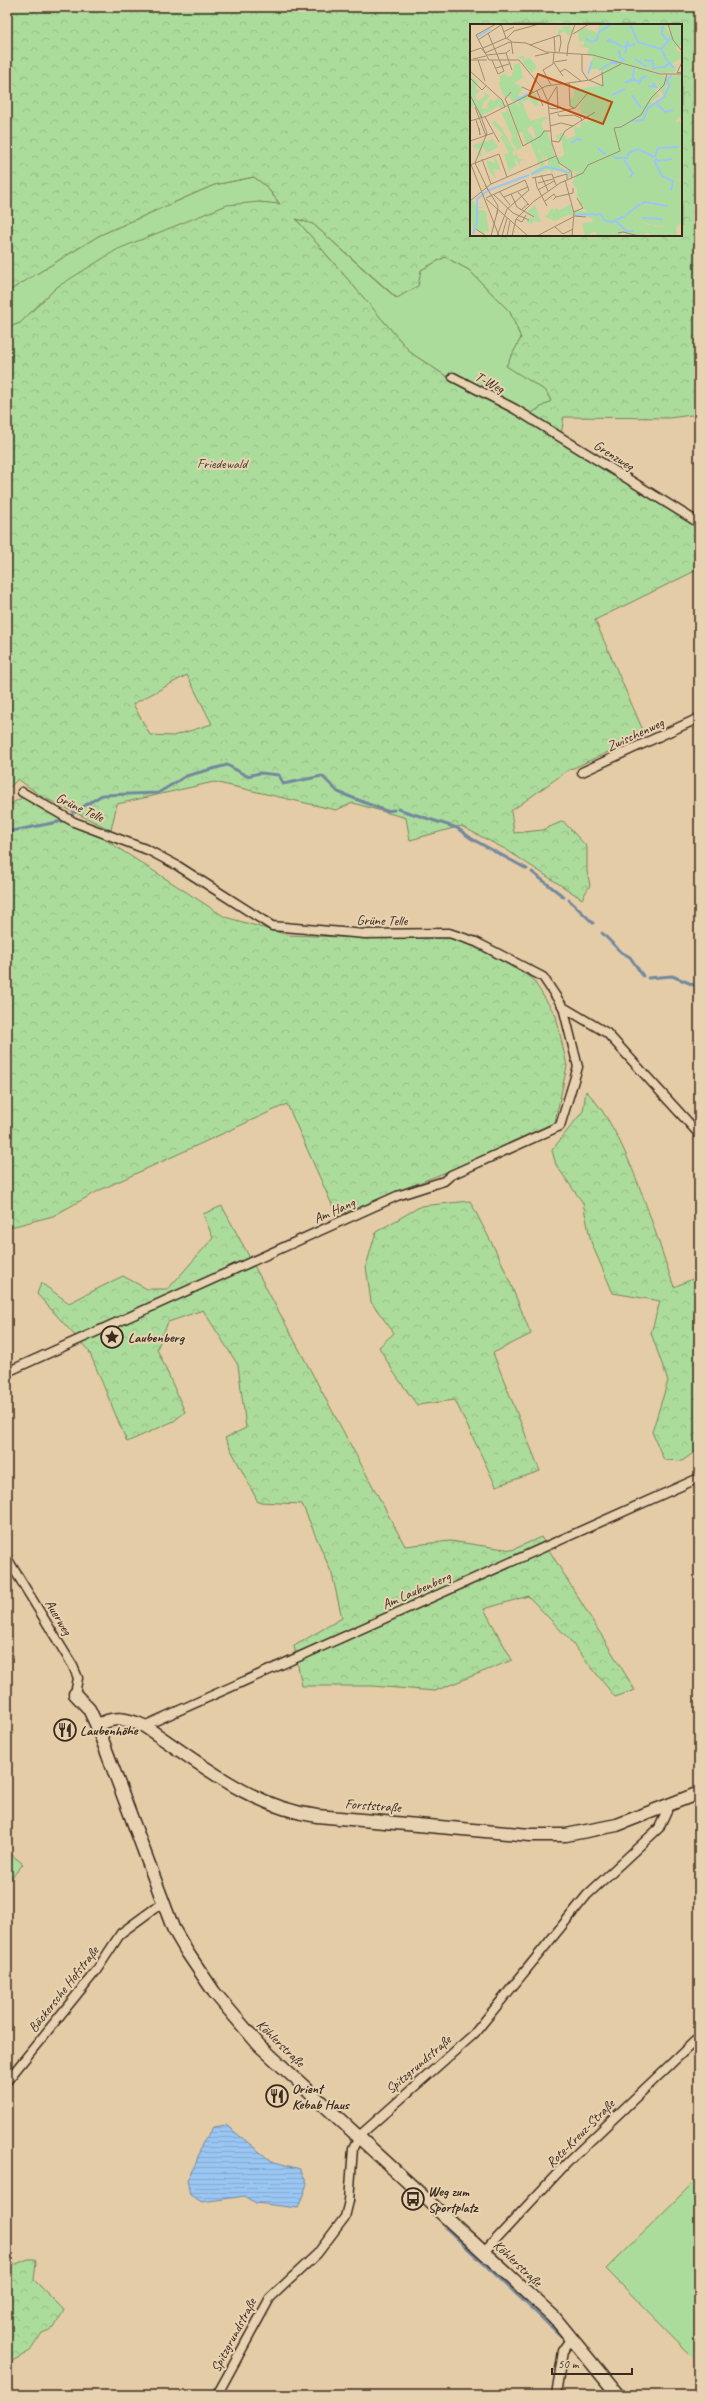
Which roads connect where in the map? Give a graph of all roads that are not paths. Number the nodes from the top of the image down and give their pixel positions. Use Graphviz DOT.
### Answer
graph roads {
  1 [pos="453,377"];
  2 [pos="515,409"];
  3 [pos="699,523"];
  4 [pos="699,718"];
  5 [pos="582,772"];
  6 [pos="22,792"];
  7 [pos="563,1007"];
  8 [pos="699,1134"];
  9 [pos="7,1372"];
  10 [pos="699,1478"];
  11 [pos="7,1558"];
  12 [pos="75,1694"];
  13 [pos="97,1726"];
  14 [pos="144,1726"];
  15 [pos="699,1793"];
  16 [pos="669,1806"];
  17 [pos="162,1903"];
  18 [pos="699,2037"];
  19 [pos="7,2081"];
  20 [pos="358,2136"];
  21 [pos="484,2252"];
  22 [pos="572,2338"];
  23 [pos="217,2395"];
  24 [pos="556,2395"];
  25 [pos="618,2395"];
  1 -- 2 [label="street, T-Weg"];
  2 -- 3 [label="street, Grenzweg"];
  4 -- 5 [label="street, Zwischenweg"];
  6 -- 7 [label="street, Grüne Telle"];
  7 -- 8 [label="street, Grüne Telle"];
  7 -- 9 [label="street, Am Hang"];
  10 -- 14 [label="street, Am Laubenberg"];
  11 -- 12 [label="street, Auerweg"];
  12 -- 13 [label="street, Köhlerstraße"];
  13 -- 14 [label="street, Forststraße"];
  13 -- 17 [label="street, Köhlerstraße"];
  14 -- 16 [label="street, Forststraße"];
  15 -- 16 [label="street"];
  16 -- 20 [label="street, Spitzgrundstraße"];
  17 -- 19 [label="street, Bäckersche Hofstraße"];
  17 -- 20 [label="street, Köhlerstraße"];
  18 -- 21 [label="street, Rote-Kreuz-Straße"];
  20 -- 21 [label="street, Köhlerstraße"];
  20 -- 23 [label="street, Spitzgrundstraße"];
  21 -- 22 [label="street, Köhlerstraße"];
  22 -- 24 [label="street"];
  22 -- 25 [label="street, Köhlerstraße"];
}
